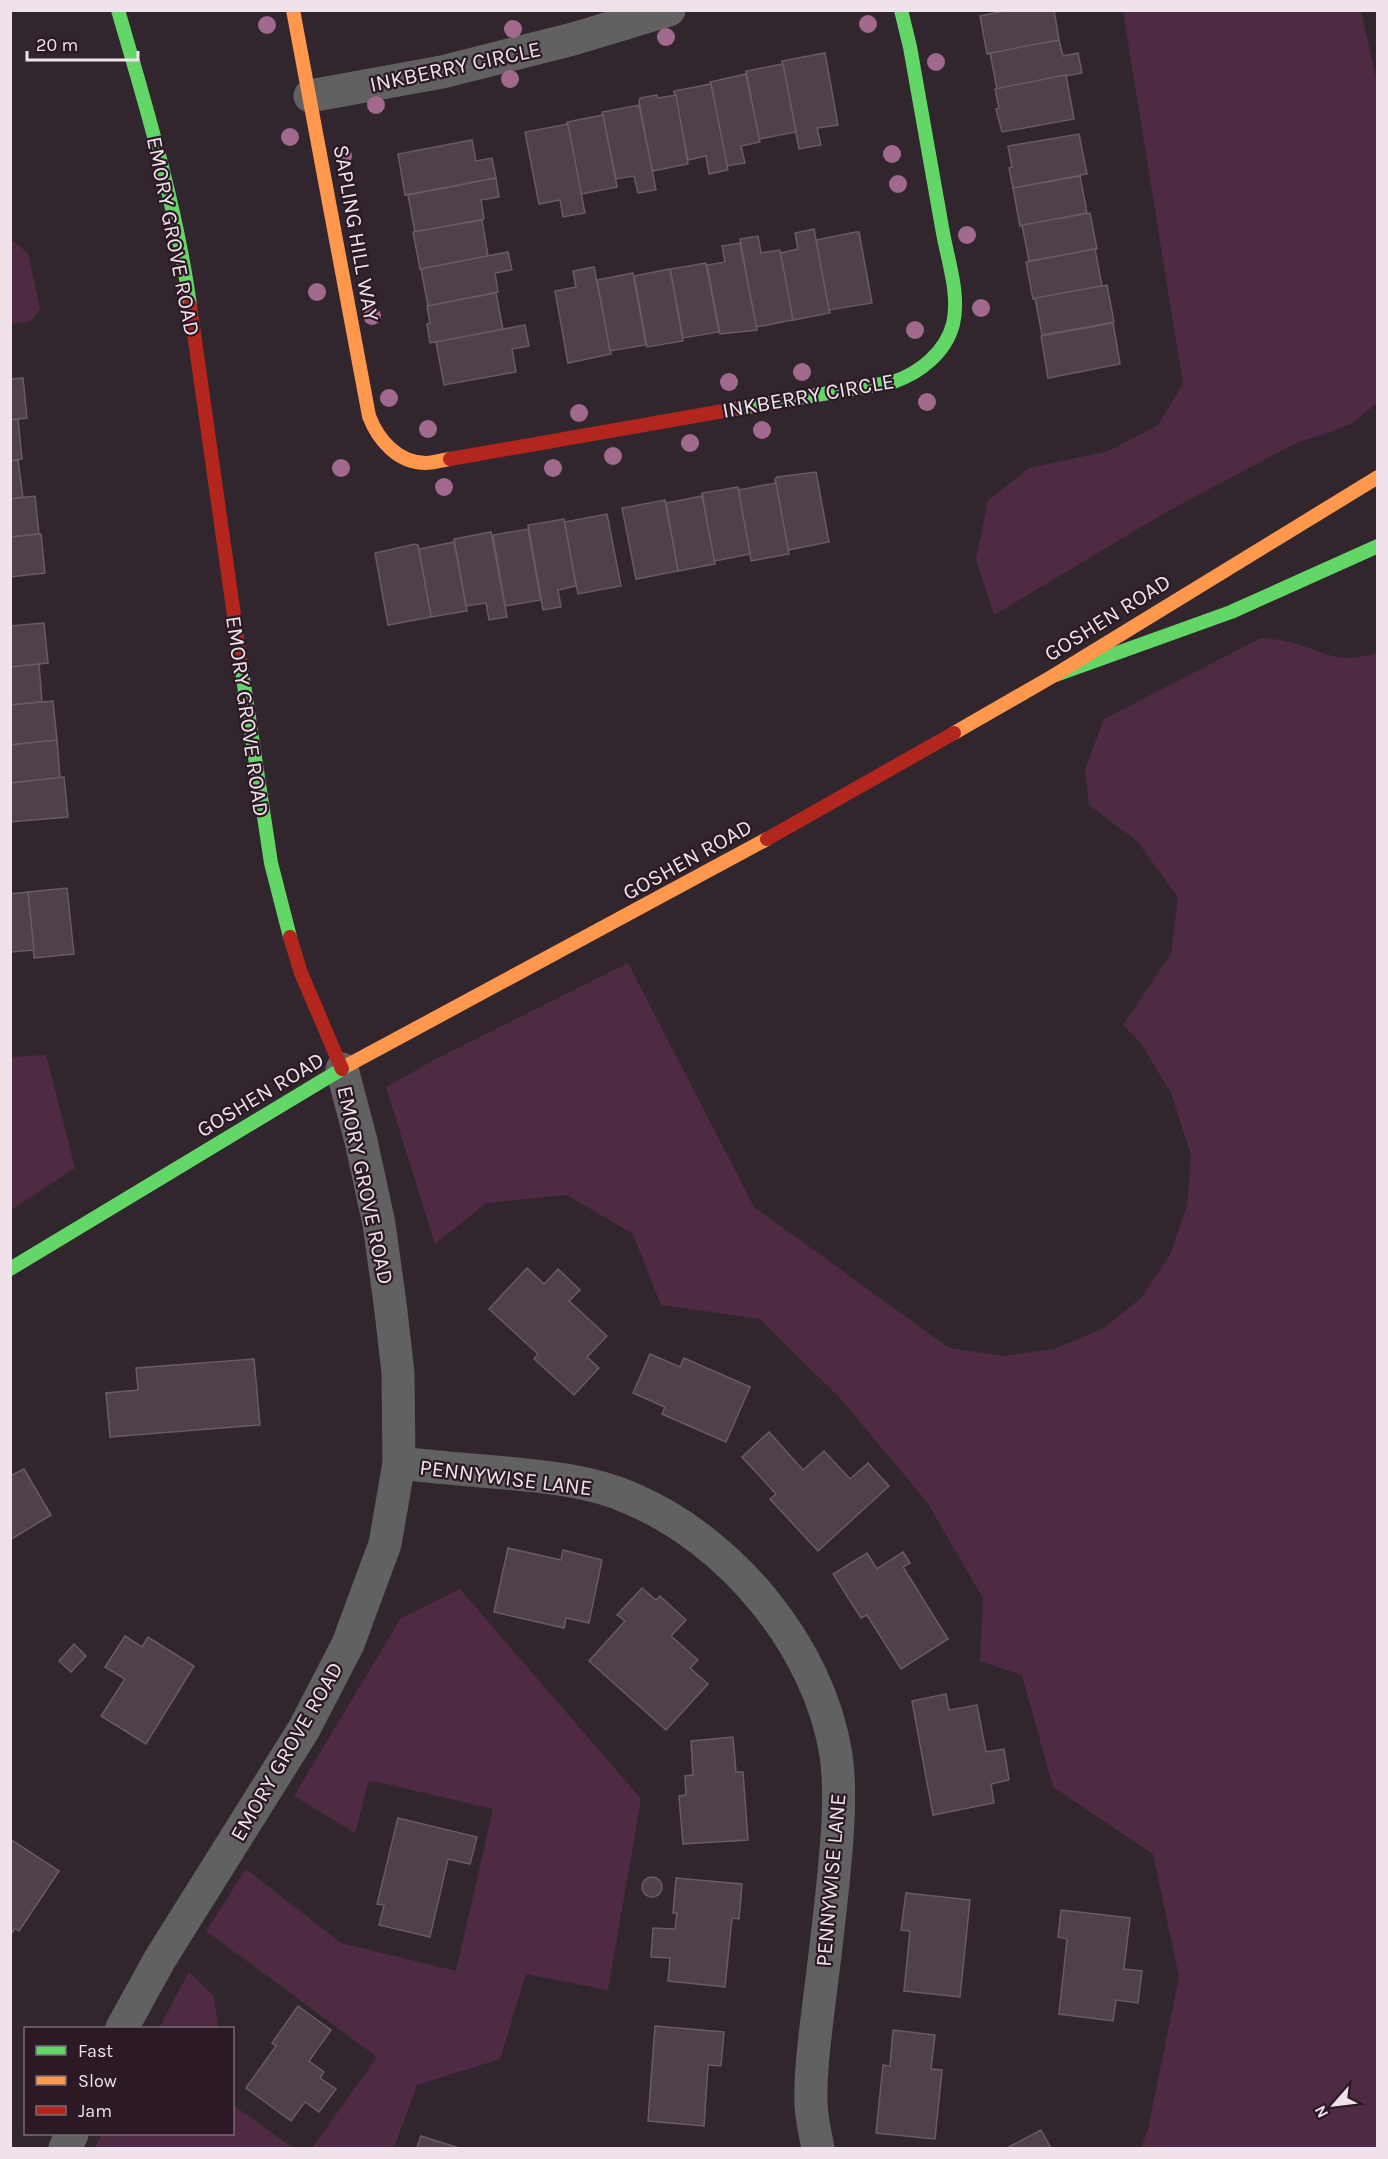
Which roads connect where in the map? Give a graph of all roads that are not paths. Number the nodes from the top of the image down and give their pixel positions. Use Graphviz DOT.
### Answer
graph roads {
  1 [pos="118,10"];
  2 [pos="293,10"];
  3 [pos="669,10"];
  4 [pos="901,10"];
  5 [pos="310,96"];
  6 [pos="397,454"];
  7 [pos="1377,477"];
  8 [pos="1377,546"];
  9 [pos="1053,676"];
  10 [pos="342,1069"];
  11 [pos="10,1269"];
  12 [pos="399,1463"];
  13 [pos="123,2027"];
  14 [pos="818,2148"];
  1 -- 10 [label="street, EMORY GROVE ROAD"];
  2 -- 5 [label="street, SAPLING HILL WAY"];
  3 -- 5 [label="street, INKBERRY CIRCLE"];
  4 -- 6 [label="street, INKBERRY CIRCLE"];
  5 -- 6 [label="street, SAPLING HILL WAY"];
  7 -- 9 [label="street, GOSHEN ROAD"];
  8 -- 9 [label="street"];
  9 -- 10 [label="street, GOSHEN ROAD"];
  10 -- 11 [label="street, GOSHEN ROAD"];
  10 -- 12 [label="street, EMORY GROVE ROAD"];
  12 -- 13 [label="street, EMORY GROVE ROAD"];
  12 -- 14 [label="street, PENNYWISE LANE"];
}
